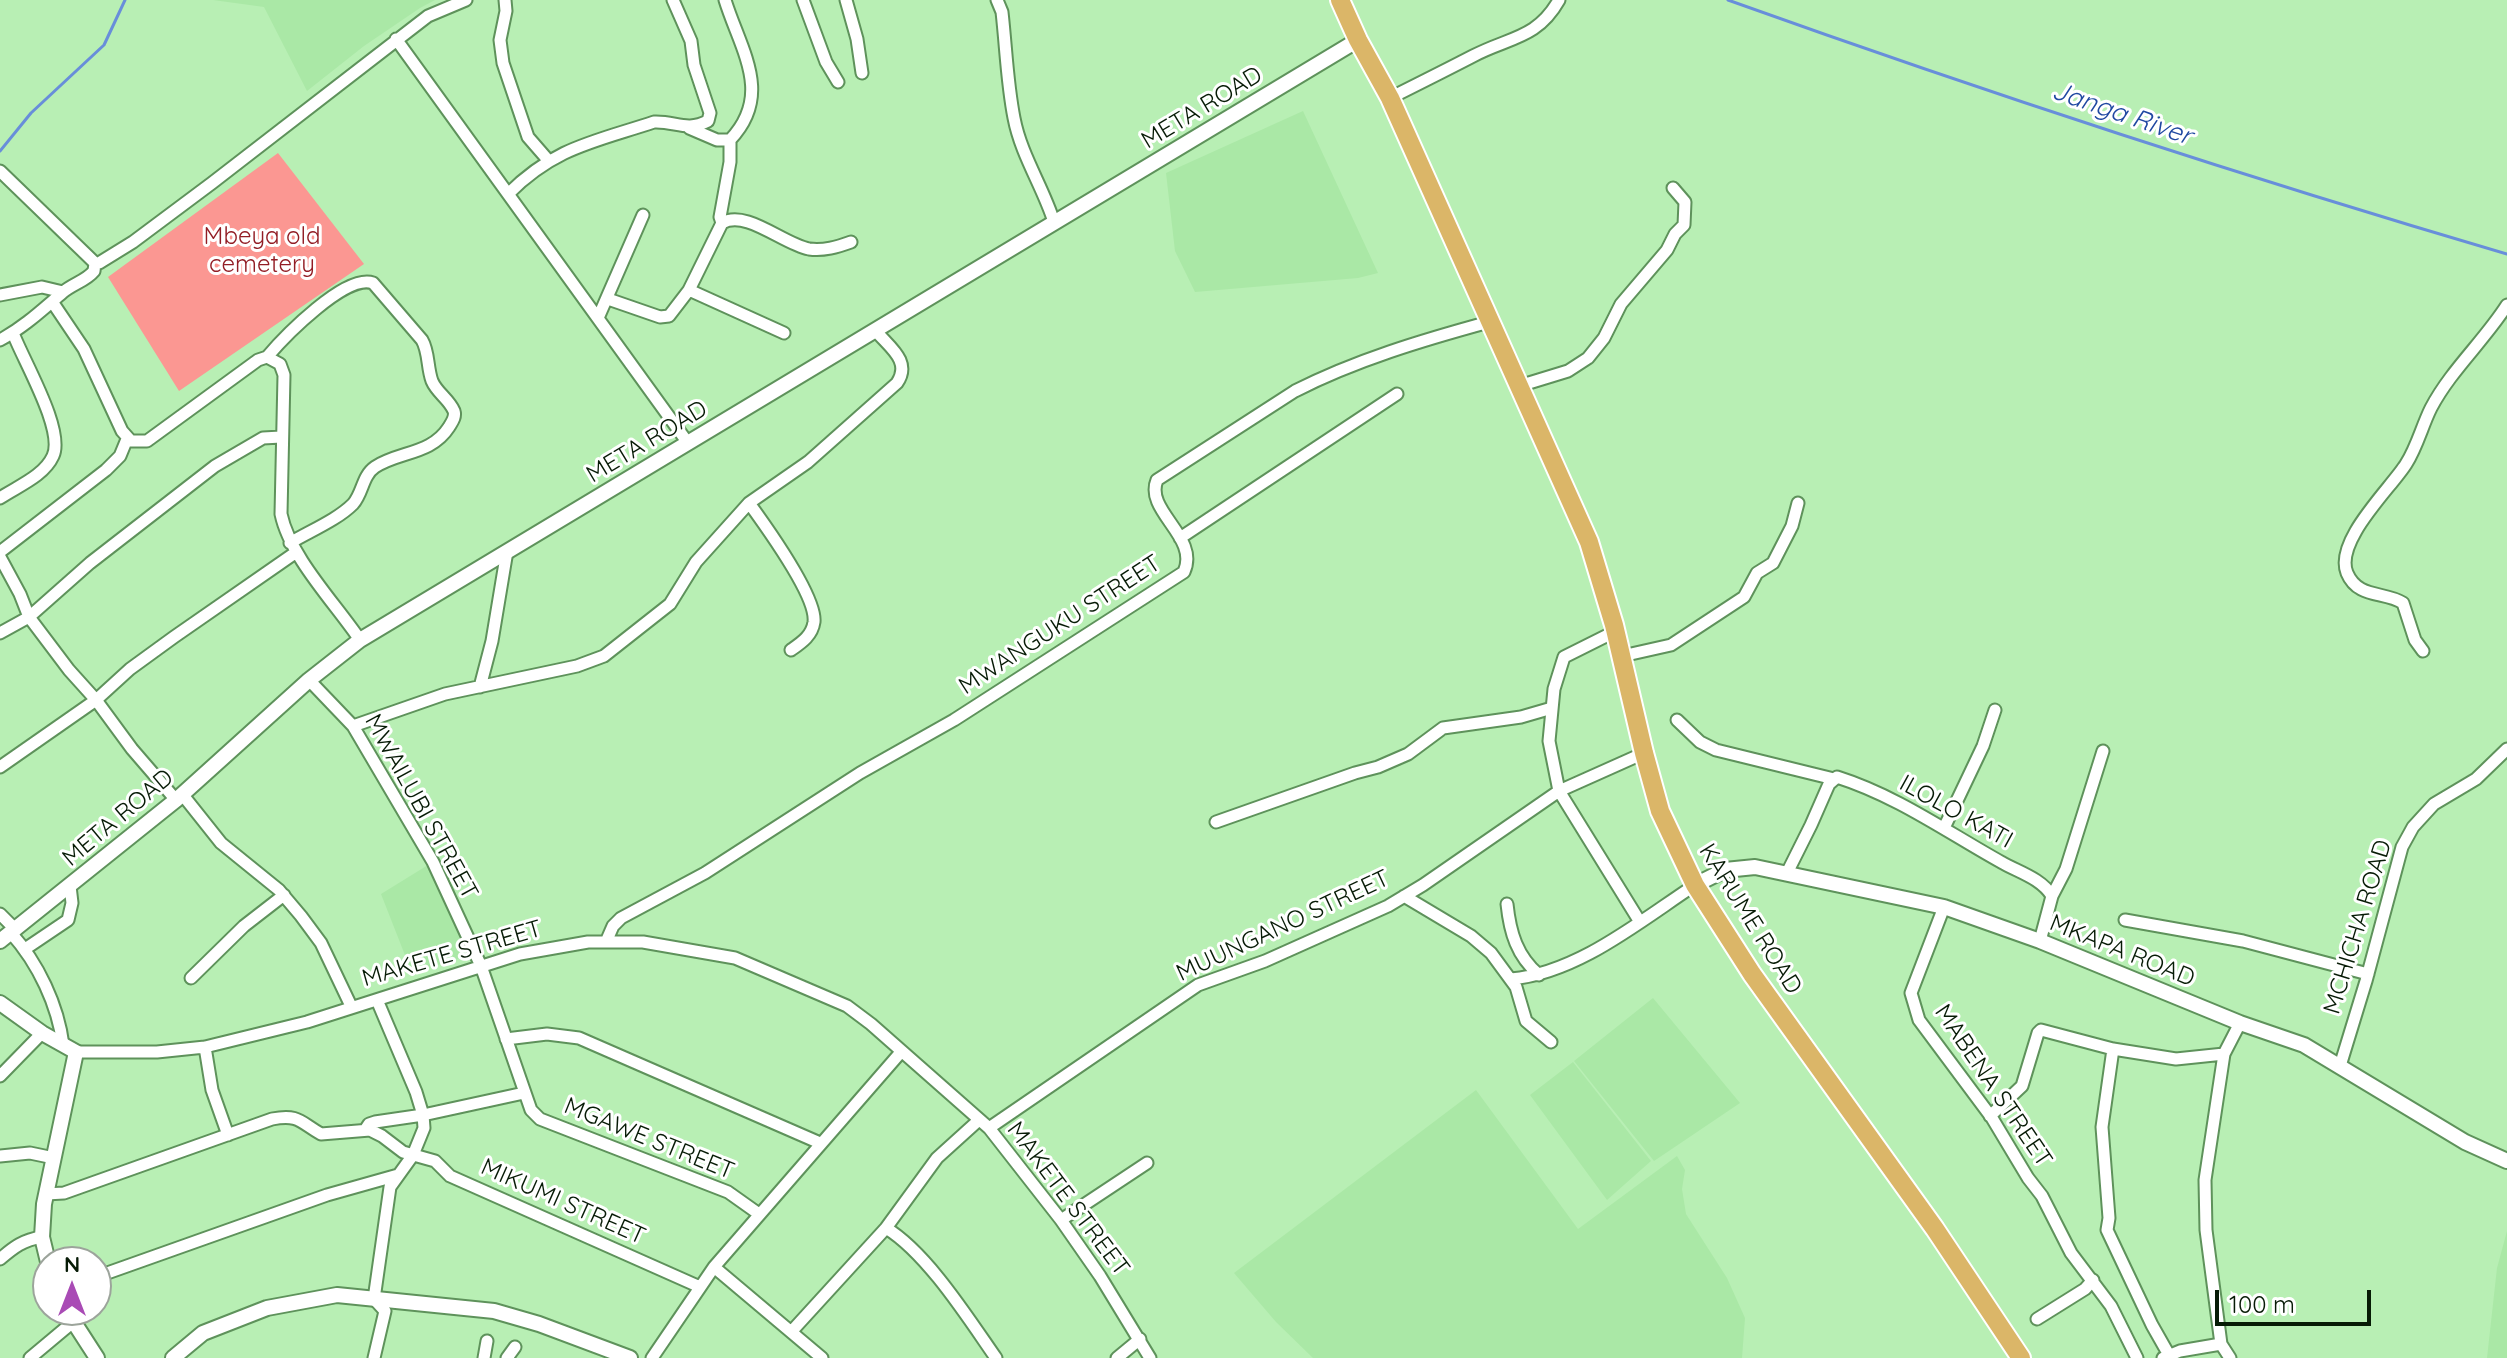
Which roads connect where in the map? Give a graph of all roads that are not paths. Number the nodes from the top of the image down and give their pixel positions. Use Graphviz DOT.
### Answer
graph roads {
  1 [pos="466,0"];
  2 [pos="505,0"];
  3 [pos="673,0"];
  4 [pos="725,0"];
  5 [pos="803,0"];
  6 [pos="846,0"];
  7 [pos="997,0"];
  8 [pos="1340,0"];
  9 [pos="1559,0"];
  10 [pos="396,39"];
  11 [pos="1358,40"];
  12 [pos="862,73"];
  13 [pos="838,82"];
  14 [pos="1390,98"];
  15 [pos="689,128"];
  16 [pos="730,140"];
  17 [pos="548,160"];
  18 [pos="3,174"];
  19 [pos="1673,188"];
  20 [pos="508,194"];
  21 [pos="643,215"];
  22 [pos="1054,222"];
  23 [pos="722,223"];
  24 [pos="851,242"];
  25 [pos="95,263"];
  26 [pos="689,290"];
  27 [pos="63,292"];
  28 [pos="0,295"];
  29 [pos="608,299"];
  30 [pos="53,303"];
  31 [pos="2507,305"];
  32 [pos="598,318"];
  33 [pos="1489,322"];
  34 [pos="875,330"];
  35 [pos="13,333"];
  36 [pos="784,333"];
  37 [pos="0,340"];
  38 [pos="267,357"];
  39 [pos="1519,386"];
  40 [pos="1397,394"];
  41 [pos="281,437"];
  42 [pos="127,439"];
  43 [pos="688,443"];
  44 [pos="0,498"];
  45 [pos="749,503"];
  46 [pos="1798,503"];
  47 [pos="1180,538"];
  48 [pos="293,548"];
  49 [pos="507,551"];
  50 [pos="0,555"];
  51 [pos="29,617"];
  52 [pos="1616,631"];
  53 [pos="0,633"];
  54 [pos="360,640"];
  55 [pos="791,650"];
  56 [pos="2423,651"];
  57 [pos="1622,656"];
  58 [pos="309,680"];
  59 [pos="480,687"];
  60 [pos="96,700"];
  61 [pos="1552,708"];
  62 [pos="1995,710"];
  63 [pos="1677,720"];
  64 [pos="353,726"];
  65 [pos="2506,750"];
  66 [pos="2103,751"];
  67 [pos="1644,753"];
  68 [pos="0,767"];
  69 [pos="1834,779"];
  70 [pos="1559,791"];
  71 [pos="179,797"];
  72 [pos="1216,822"];
  73 [pos="1944,828"];
  74 [pos="1787,873"];
  75 [pos="1695,885"];
  76 [pos="70,886"];
  77 [pos="284,895"];
  78 [pos="1404,896"];
  79 [pos="2052,896"];
  80 [pos="1507,904"];
  81 [pos="1944,907"];
  82 [pos="0,914"];
  83 [pos="2125,920"];
  84 [pos="1640,922"];
  85 [pos="9,934"];
  86 [pos="2040,941"];
  87 [pos="606,942"];
  88 [pos="25,949"];
  89 [pos="481,966"];
  90 [pos="2368,974"];
  91 [pos="1539,975"];
  92 [pos="191,978"];
  93 [pos="1511,979"];
  94 [pos="377,1000"];
  95 [pos="0,1003"];
  96 [pos="351,1006"];
  97 [pos="2240,1023"];
  98 [pos="42,1033"];
  99 [pos="506,1039"];
  100 [pos="1551,1042"];
  101 [pos="205,1047"];
  102 [pos="70,1048"];
  103 [pos="2113,1049"];
  104 [pos="901,1052"];
  105 [pos="2224,1054"];
  106 [pos="2340,1066"];
  107 [pos="0,1076"];
  108 [pos="524,1093"];
  109 [pos="423,1115"];
  110 [pos="1990,1116"];
  111 [pos="979,1120"];
  112 [pos="989,1128"];
  113 [pos="365,1130"];
  114 [pos="228,1135"];
  115 [pos="820,1143"];
  116 [pos="413,1155"];
  117 [pos="0,1156"];
  118 [pos="54,1158"];
  119 [pos="2507,1161"];
  120 [pos="1147,1163"];
  121 [pos="398,1175"];
  122 [pos="46,1194"];
  123 [pos="759,1214"];
  124 [pos="1061,1220"];
  125 [pos="886,1228"];
  126 [pos="42,1237"];
  127 [pos="44,1246"];
  128 [pos="0,1259"];
  129 [pos="714,1267"];
  130 [pos="112,1271"];
  131 [pos="2094,1282"];
  132 [pos="700,1287"];
  133 [pos="374,1299"];
  134 [pos="2037,1319"];
  135 [pos="60,1326"];
  136 [pos="76,1326"];
  137 [pos="791,1332"];
  138 [pos="1140,1339"];
  139 [pos="487,1341"];
  140 [pos="2221,1344"];
  141 [pos="515,1347"];
  142 [pos="2166,1357"];
  143 [pos="30,1358"];
  144 [pos="97,1358"];
  145 [pos="173,1358"];
  146 [pos="374,1358"];
  147 [pos="484,1358"];
  148 [pos="507,1358"];
  149 [pos="630,1358"];
  150 [pos="652,1358"];
  151 [pos="822,1358"];
  152 [pos="996,1358"];
  153 [pos="1117,1358"];
  154 [pos="1150,1358"];
  155 [pos="2021,1358"];
  156 [pos="2137,1358"];
  157 [pos="2230,1358"];
  1 -- 10 [label="street"];
  2 -- 17 [label="street"];
  3 -- 15 [label="street"];
  4 -- 16 [label="street"];
  5 -- 13 [label="street"];
  6 -- 12 [label="street"];
  7 -- 22 [label="street"];
  8 -- 11 [label="highway, KARUME ROAD"];
  9 -- 14 [label="street"];
  10 -- 20 [label="street"];
  10 -- 25 [label="street"];
  11 -- 14 [label="highway, KARUME ROAD"];
  11 -- 22 [label="street, META ROAD"];
  14 -- 33 [label="highway, KARUME ROAD"];
  15 -- 16 [label="street"];
  15 -- 17 [label="street"];
  16 -- 23 [label="street"];
  17 -- 20 [label="street"];
  18 -- 25 [label="street"];
  19 -- 39 [label="street"];
  20 -- 32 [label="street"];
  21 -- 29 [label="street"];
  22 -- 34 [label="street, META ROAD"];
  23 -- 24 [label="street"];
  23 -- 26 [label="street"];
  25 -- 27 [label="street"];
  26 -- 29 [label="street"];
  26 -- 36 [label="street"];
  27 -- 28 [label="street"];
  27 -- 30 [label="street"];
  29 -- 32 [label="street"];
  30 -- 35 [label="street"];
  30 -- 42 [label="street"];
  31 -- 56 [label="street"];
  32 -- 43 [label="street"];
  33 -- 39 [label="highway, KARUME ROAD"];
  33 -- 47 [label="street, MWANGUKU STREET"];
  34 -- 43 [label="street, META ROAD"];
  34 -- 45 [label="street"];
  35 -- 37 [label="street"];
  35 -- 44 [label="street"];
  38 -- 41 [label="street"];
  38 -- 42 [label="street"];
  38 -- 48 [label="street"];
  39 -- 52 [label="highway, KARUME ROAD"];
  40 -- 47 [label="street"];
  41 -- 48 [label="street"];
  41 -- 51 [label="street"];
  42 -- 50 [label="street"];
  43 -- 49 [label="street, META ROAD"];
  45 -- 55 [label="street"];
  45 -- 59 [label="street"];
  46 -- 57 [label="street"];
  47 -- 87 [label="street, MWANGUKU STREET"];
  48 -- 54 [label="street"];
  48 -- 60 [label="street"];
  49 -- 54 [label="street, META ROAD"];
  49 -- 59 [label="street"];
  50 -- 51 [label="street"];
  51 -- 53 [label="street"];
  51 -- 60 [label="street"];
  52 -- 57 [label="highway, KARUME ROAD"];
  52 -- 61 [label="street"];
  54 -- 58 [label="street, META ROAD"];
  57 -- 67 [label="highway, KARUME ROAD"];
  58 -- 64 [label="street, MWAILUBI STREET"];
  58 -- 71 [label="street, META ROAD"];
  59 -- 64 [label="street"];
  60 -- 68 [label="street"];
  60 -- 71 [label="street"];
  61 -- 70 [label="street"];
  61 -- 72 [label="street"];
  62 -- 73 [label="street"];
  63 -- 69 [label="street, ILOLO KATI"];
  64 -- 89 [label="street, MWAILUBI STREET"];
  65 -- 90 [label="street, MCHICHA ROAD"];
  66 -- 79 [label="street"];
  67 -- 70 [label="street, MUUNGANO STREET"];
  67 -- 75 [label="highway, KARUME ROAD"];
  69 -- 73 [label="street, ILOLO KATI"];
  69 -- 74 [label="street"];
  70 -- 78 [label="street, MUUNGANO STREET"];
  70 -- 84 [label="street"];
  71 -- 76 [label="street, META ROAD"];
  71 -- 77 [label="street"];
  73 -- 79 [label="street, ILOLO KATI"];
  74 -- 75 [label="street, MKAPA ROAD"];
  74 -- 81 [label="street, MKAPA ROAD"];
  75 -- 84 [label="street"];
  75 -- 155 [label="highway, KARUME ROAD"];
  76 -- 85 [label="street, META ROAD"];
  76 -- 88 [label="street"];
  77 -- 92 [label="street"];
  77 -- 96 [label="street"];
  78 -- 93 [label="street"];
  78 -- 112 [label="street, MUUNGANO STREET"];
  79 -- 86 [label="street"];
  80 -- 91 [label="street"];
  81 -- 86 [label="street, MKAPA ROAD"];
  81 -- 110 [label="street, MABENA STREET"];
  82 -- 85 [label="street"];
  83 -- 90 [label="street"];
  84 -- 91 [label="street"];
  85 -- 88 [label="street"];
  86 -- 97 [label="street, MKAPA ROAD"];
  87 -- 89 [label="street, MAKETE STREET"];
  87 -- 104 [label="street, MAKETE STREET"];
  88 -- 102 [label="street"];
  89 -- 94 [label="street, MAKETE STREET"];
  89 -- 99 [label="street, MGAWE STREET"];
  90 -- 106 [label="street, MCHICHA ROAD"];
  91 -- 93 [label="street"];
  93 -- 100 [label="street"];
  94 -- 96 [label="street, MAKETE STREET"];
  94 -- 109 [label="street"];
  95 -- 98 [label="street"];
  96 -- 101 [label="street, MAKETE STREET"];
  97 -- 105 [label="street"];
  97 -- 106 [label="street, MKAPA ROAD"];
  98 -- 102 [label="street"];
  98 -- 107 [label="street"];
  99 -- 108 [label="street, MGAWE STREET"];
  99 -- 115 [label="street"];
  101 -- 102 [label="street, MAKETE STREET"];
  101 -- 114 [label="street"];
  102 -- 118 [label="street"];
  103 -- 105 [label="street"];
  103 -- 110 [label="street"];
  103 -- 142 [label="street"];
  104 -- 111 [label="street, MAKETE STREET"];
  104 -- 115 [label="street"];
  105 -- 140 [label="street"];
  106 -- 119 [label="street, MKAPA ROAD"];
  108 -- 109 [label="street"];
  108 -- 123 [label="street, MGAWE STREET"];
  109 -- 113 [label="street"];
  109 -- 116 [label="street"];
  110 -- 131 [label="street, MABENA STREET"];
  111 -- 112 [label="street, MAKETE STREET"];
  111 -- 125 [label="street"];
  112 -- 124 [label="street, MAKETE STREET"];
  113 -- 114 [label="street"];
  113 -- 116 [label="street, MIKUMI STREET"];
  114 -- 122 [label="street"];
  115 -- 123 [label="street"];
  116 -- 121 [label="street"];
  116 -- 132 [label="street, MIKUMI STREET"];
  117 -- 118 [label="street"];
  118 -- 122 [label="street"];
  120 -- 124 [label="street"];
  121 -- 130 [label="street"];
  121 -- 133 [label="street"];
  122 -- 126 [label="street"];
  123 -- 129 [label="street"];
  124 -- 138 [label="street, MAKETE STREET"];
  125 -- 137 [label="street"];
  125 -- 152 [label="street"];
  126 -- 127 [label="street"];
  126 -- 128 [label="street"];
  129 -- 132 [label="street"];
  129 -- 137 [label="street"];
  131 -- 134 [label="street"];
  131 -- 156 [label="street, MABENA STREET"];
  132 -- 150 [label="street"];
  133 -- 145 [label="street"];
  133 -- 146 [label="street"];
  133 -- 149 [label="street"];
  135 -- 143 [label="street"];
  136 -- 144 [label="street"];
  137 -- 151 [label="street"];
  138 -- 153 [label="street"];
  138 -- 154 [label="street, MAKETE STREET"];
  139 -- 147 [label="street"];
  140 -- 142 [label="street"];
  140 -- 157 [label="street"];
  141 -- 148 [label="street"];
}
